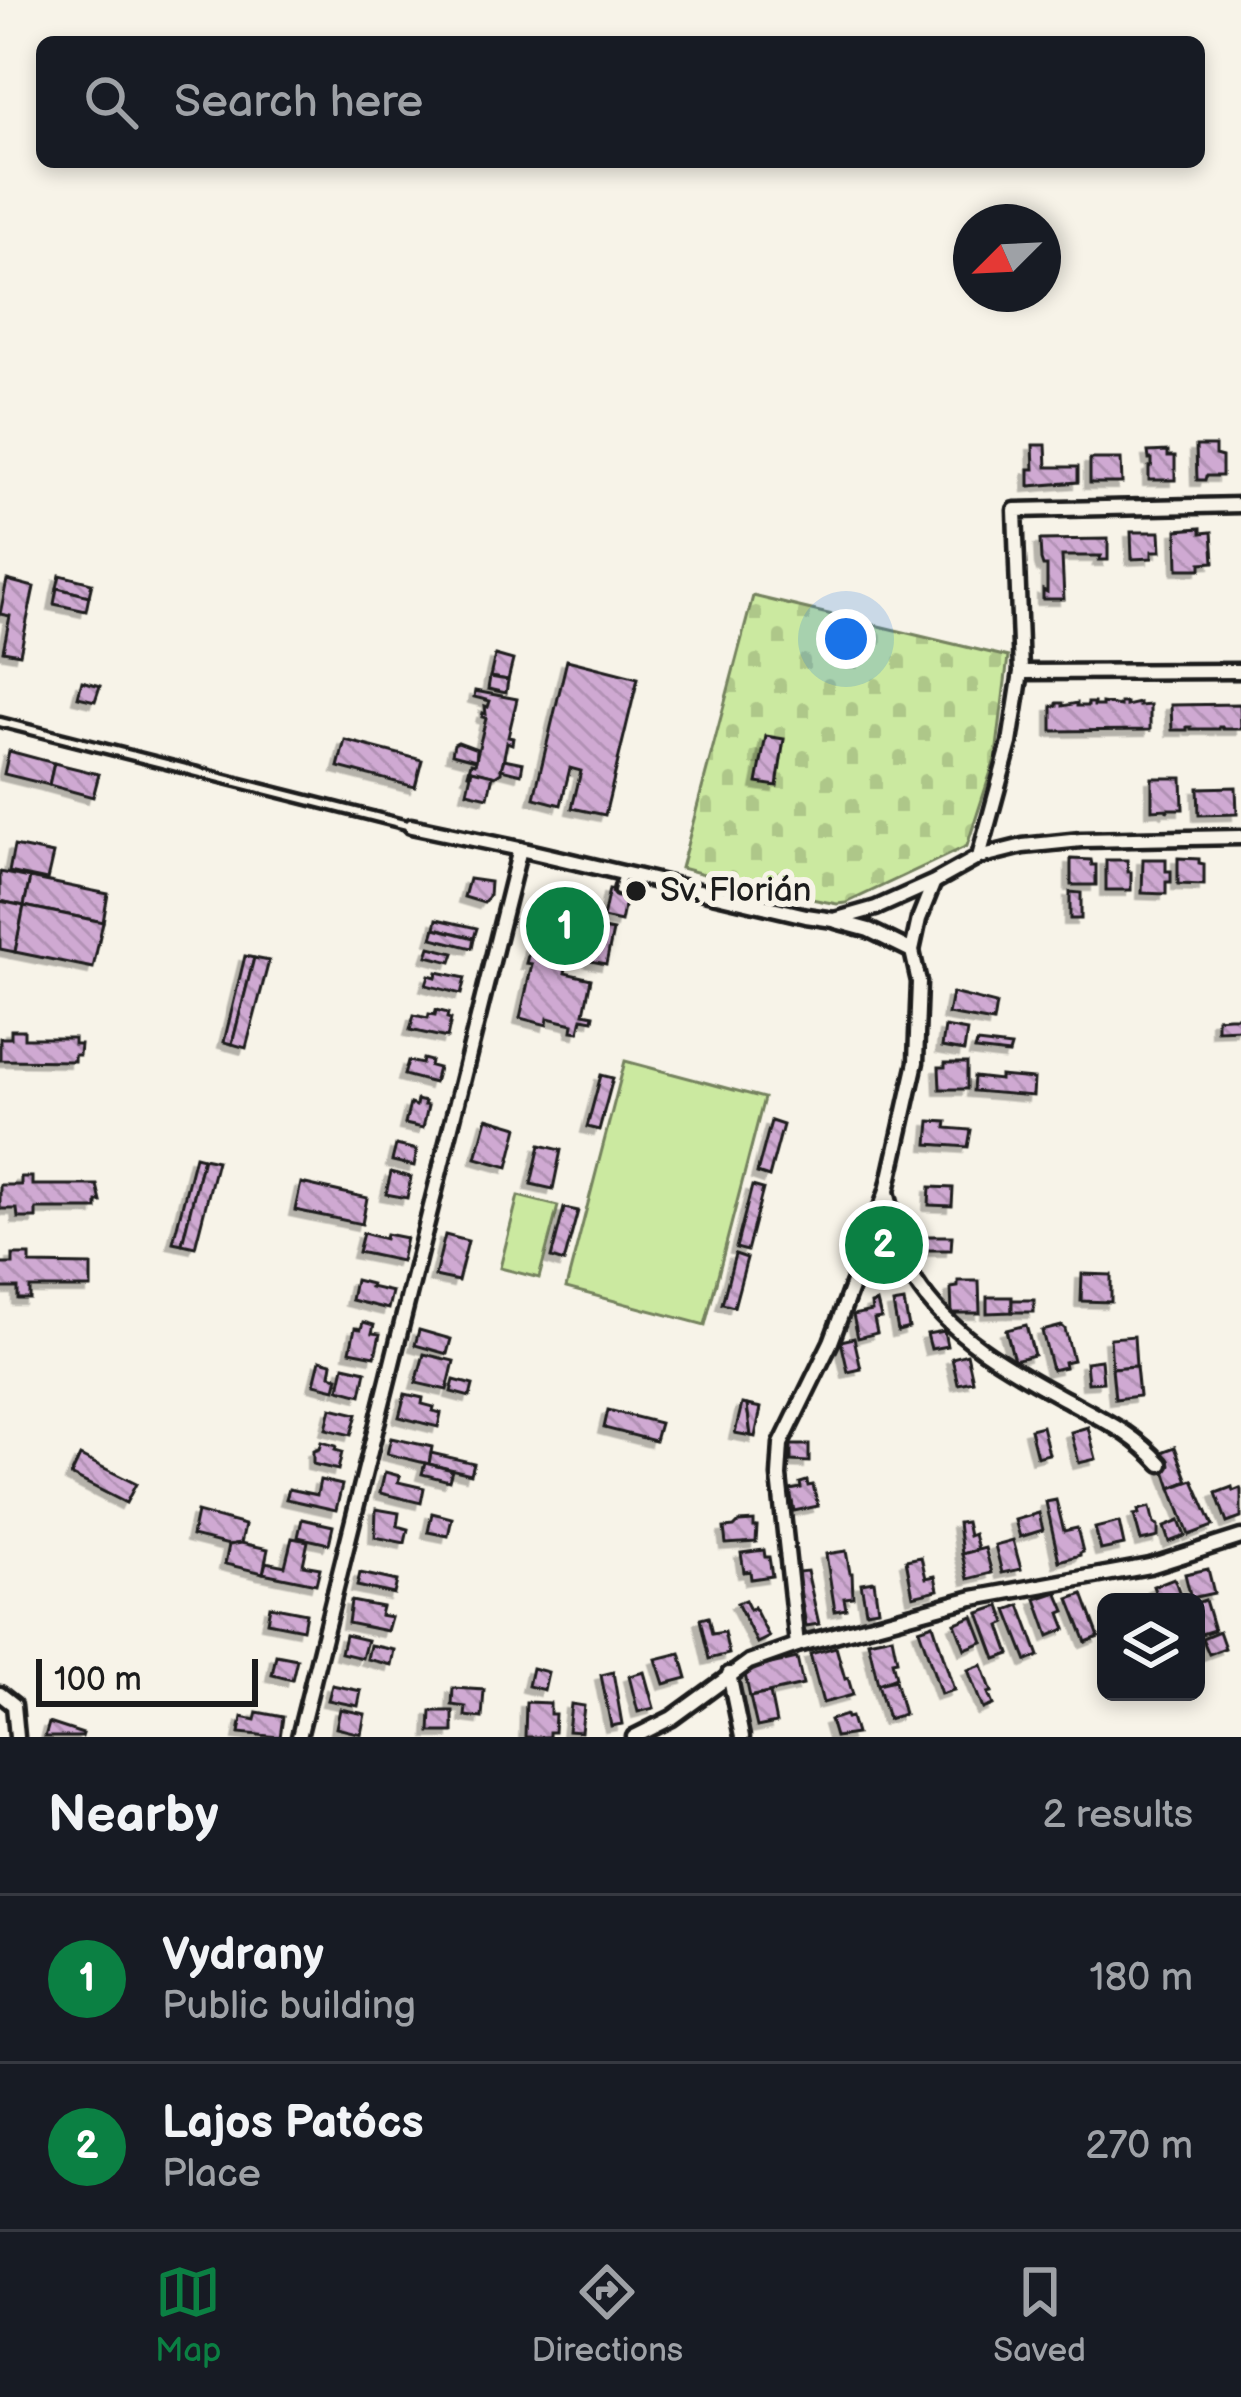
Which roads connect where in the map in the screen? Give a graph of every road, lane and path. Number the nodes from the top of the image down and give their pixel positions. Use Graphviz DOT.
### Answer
graph roads {
  1 [pos="1241,505"];
  2 [pos="1241,671"];
  3 [pos="1021,672"];
  4 [pos="0,722"];
  5 [pos="411,826"];
  6 [pos="1241,836"];
  7 [pos="520,849"];
  8 [pos="980,857"];
  9 [pos="622,873"];
  10 [pos="934,883"];
  11 [pos="618,891"];
  12 [pos="834,920"];
  13 [pos="912,951"];
  14 [pos="887,1190"];
  15 [pos="858,1275"];
  16 [pos="914,1280"];
  17 [pos="1162,1464"];
  18 [pos="1241,1537"];
  19 [pos="797,1645"];
  20 [pos="728,1674"];
  21 [pos="0,1694"];
  22 [pos="17,1737"];
  23 [pos="299,1737"];
  24 [pos="634,1737"];
  25 [pos="742,1737"];
  1 -- 3 [label="street"];
  2 -- 3 [label="street"];
  3 -- 8 [label="street"];
  4 -- 5 [label="lane"];
  5 -- 7 [label="street"];
  6 -- 8 [label="street"];
  7 -- 9 [label="street"];
  7 -- 23 [label="street"];
  8 -- 10 [label="street"];
  9 -- 11 [label="lane"];
  9 -- 12 [label="street"];
  10 -- 12 [label="street"];
  10 -- 13 [label="street"];
  12 -- 13 [label="street"];
  13 -- 14 [label="street"];
  14 -- 15 [label="street"];
  14 -- 16 [label="street"];
  15 -- 16 [label="street"];
  15 -- 19 [label="street"];
  16 -- 17 [label="street"];
  18 -- 19 [label="street"];
  19 -- 20 [label="street"];
  20 -- 24 [label="street"];
  20 -- 25 [label="street"];
  21 -- 22 [label="street"];
}
